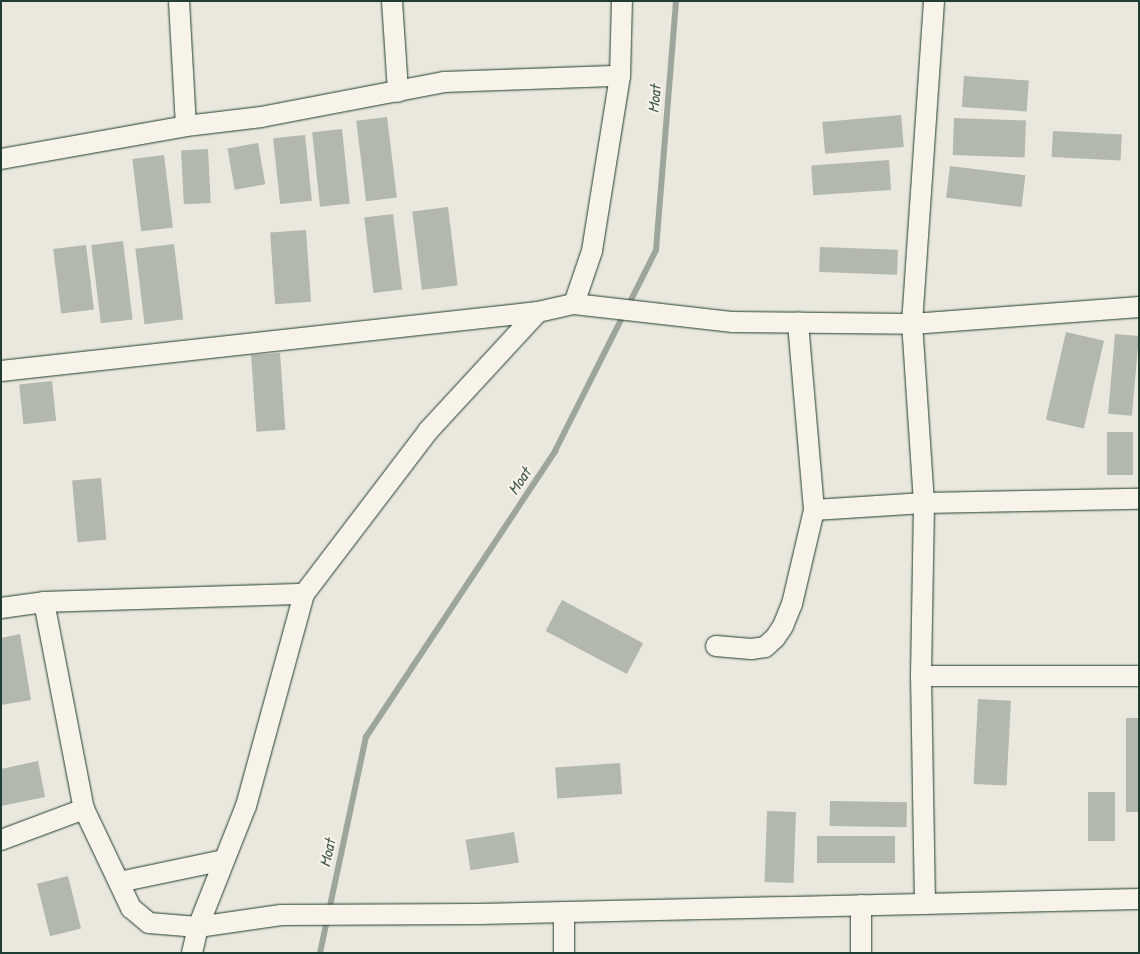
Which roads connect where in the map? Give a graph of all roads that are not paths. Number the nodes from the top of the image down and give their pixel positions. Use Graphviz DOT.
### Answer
graph roads {
  1 [pos="179,1"];
  2 [pos="392,1"];
  3 [pos="622,1"];
  4 [pos="934,1"];
  5 [pos="620,76"];
  6 [pos="398,92"];
  7 [pos="186,126"];
  8 [pos="1,159"];
  9 [pos="574,304"];
  10 [pos="1139,307"];
  11 [pos="538,312"];
  12 [pos="798,323"];
  13 [pos="912,324"];
  14 [pos="1,371"];
  15 [pos="1139,499"];
  16 [pos="924,503"];
  17 [pos="814,510"];
  18 [pos="304,594"];
  19 [pos="44,602"];
  20 [pos="1,608"];
  21 [pos="716,646"];
  22 [pos="922,676"];
  23 [pos="1139,676"];
  24 [pos="84,809"];
  25 [pos="1,840"];
  26 [pos="224,860"];
  27 [pos="119,882"];
  28 [pos="1139,899"];
  29 [pos="925,904"];
  30 [pos="861,905"];
  31 [pos="564,912"];
  32 [pos="198,927"];
  33 [pos="192,953"];
  34 [pos="564,953"];
  35 [pos="861,953"];
  1 -- 7 [label="street"];
  2 -- 6 [label="street"];
  3 -- 5 [label="street"];
  4 -- 13 [label="street"];
  5 -- 6 [label="street"];
  5 -- 9 [label="street"];
  6 -- 7 [label="street"];
  7 -- 8 [label="street"];
  9 -- 11 [label="street"];
  9 -- 12 [label="street"];
  10 -- 13 [label="street"];
  11 -- 14 [label="street"];
  11 -- 18 [label="street"];
  12 -- 13 [label="street"];
  12 -- 17 [label="street"];
  13 -- 16 [label="street"];
  15 -- 16 [label="street"];
  16 -- 17 [label="street"];
  16 -- 22 [label="street"];
  17 -- 21 [label="street"];
  18 -- 19 [label="street"];
  18 -- 26 [label="street"];
  19 -- 20 [label="street"];
  19 -- 24 [label="street"];
  22 -- 23 [label="street"];
  22 -- 29 [label="street"];
  24 -- 25 [label="street"];
  24 -- 27 [label="street"];
  26 -- 27 [label="street"];
  26 -- 32 [label="street"];
  27 -- 32 [label="street"];
  28 -- 29 [label="street"];
  29 -- 30 [label="street"];
  30 -- 31 [label="street"];
  30 -- 35 [label="street"];
  31 -- 32 [label="street"];
  31 -- 34 [label="street"];
  32 -- 33 [label="street"];
}
